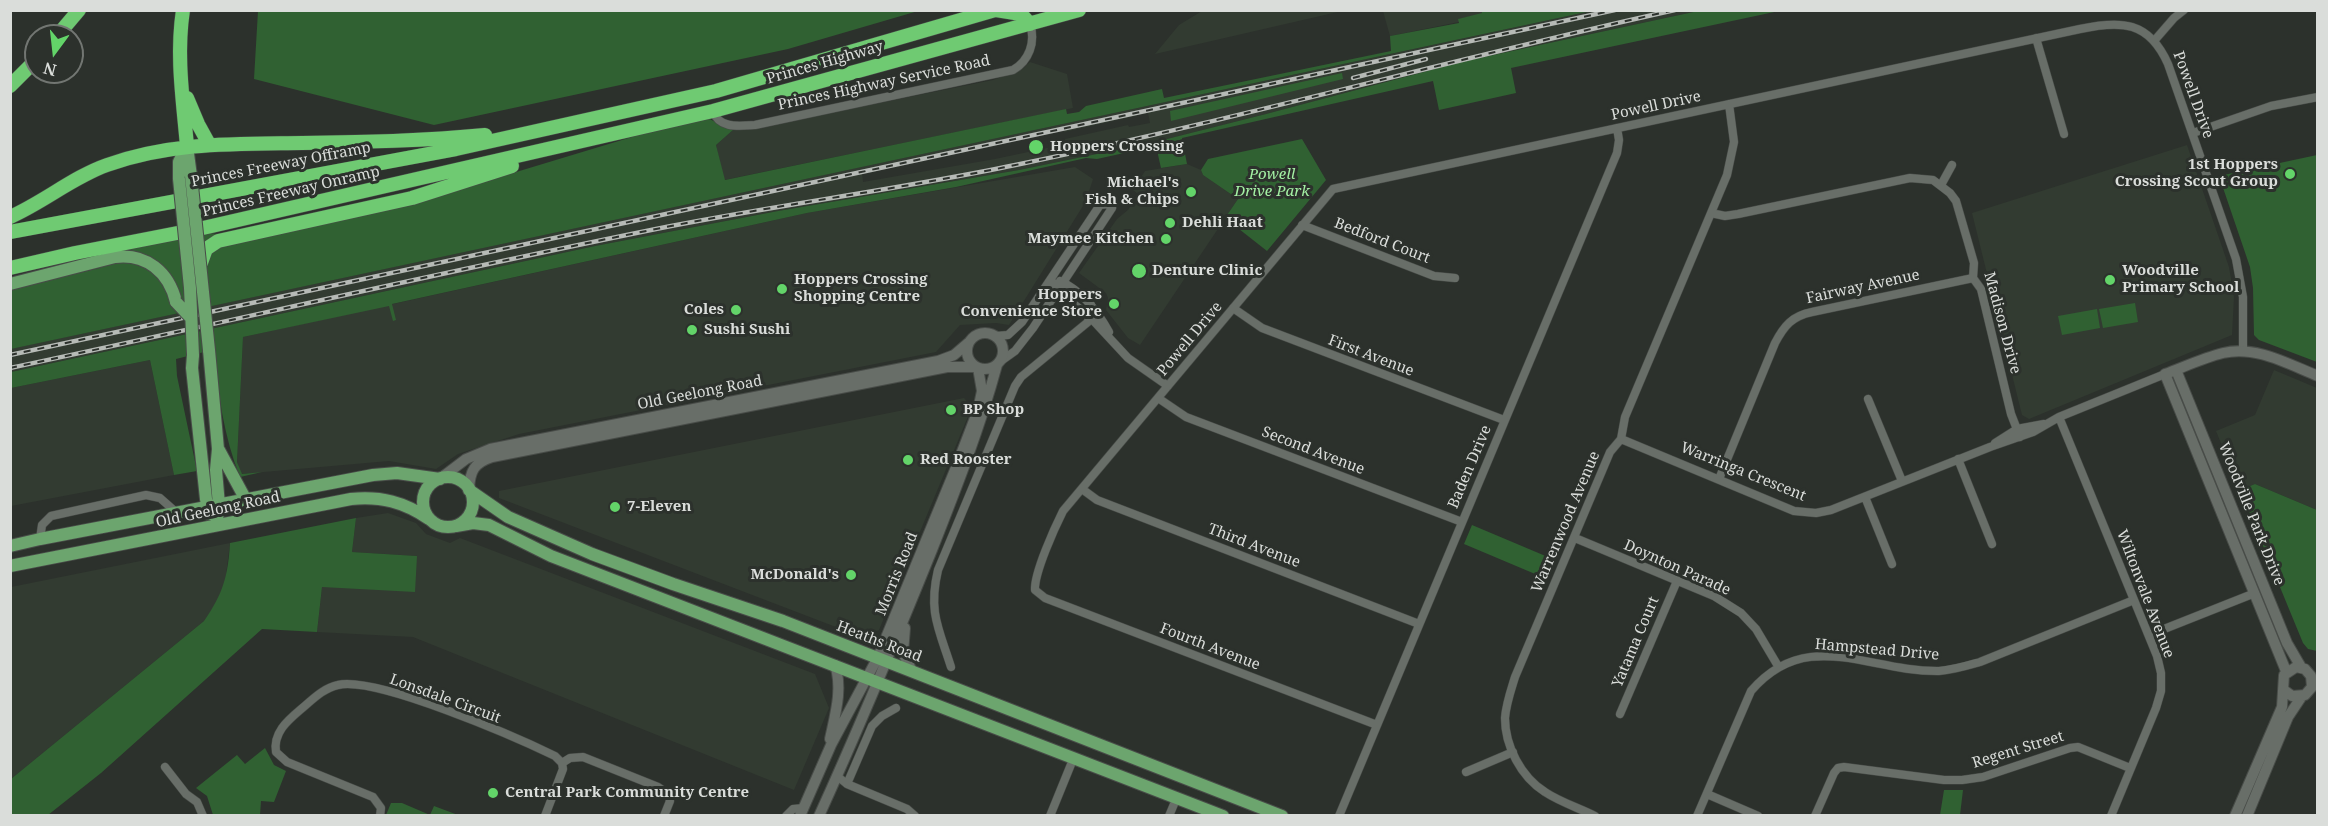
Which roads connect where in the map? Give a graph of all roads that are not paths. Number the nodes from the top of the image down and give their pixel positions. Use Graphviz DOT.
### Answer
graph roads {
  1 [pos="79,10"];
  2 [pos="183,10"];
  3 [pos="996,10"];
  4 [pos="1079,10"];
  5 [pos="2184,10"];
  6 [pos="1066,12"];
  7 [pos="67,24"];
  8 [pos="1030,24"];
  9 [pos="2036,38"];
  10 [pos="2154,41"];
  11 [pos="24,72"];
  12 [pos="181,85"];
  13 [pos="10,86"];
  14 [pos="716,91"];
  15 [pos="2318,97"];
  16 [pos="1729,104"];
  17 [pos="713,111"];
  18 [pos="1617,128"];
  19 [pos="547,129"];
  20 [pos="2193,133"];
  21 [pos="2064,134"];
  22 [pos="579,143"];
  23 [pos="209,144"];
  24 [pos="187,146"];
  25 [pos="1952,165"];
  26 [pos="185,177"];
  27 [pos="1941,185"];
  28 [pos="1711,213"];
  29 [pos="10,217"];
  30 [pos="1302,225"];
  31 [pos="16,232"];
  32 [pos="201,263"];
  33 [pos="10,268"];
  34 [pos="1455,278"];
  35 [pos="1973,278"];
  36 [pos="1051,279"];
  37 [pos="1063,282"];
  38 [pos="10,284"];
  39 [pos="1057,291"];
  40 [pos="1079,293"];
  41 [pos="1091,305"];
  42 [pos="1078,307"];
  43 [pos="1233,308"];
  44 [pos="1089,316"];
  45 [pos="191,318"];
  46 [pos="996,336"];
  47 [pos="1113,339"];
  48 [pos="968,343"];
  49 [pos="2243,351"];
  50 [pos="999,363"];
  51 [pos="977,367"];
  52 [pos="2171,372"];
  53 [pos="2318,376"];
  54 [pos="827,387"];
  55 [pos="1163,392"];
  56 [pos="1868,399"];
  57 [pos="2059,417"];
  58 [pos="1504,420"];
  59 [pos="2049,423"];
  60 [pos="2017,429"];
  61 [pos="2020,437"];
  62 [pos="1621,439"];
  63 [pos="543,442"];
  64 [pos="1990,447"];
  65 [pos="218,448"];
  66 [pos="1958,459"];
  67 [pos="440,479"];
  68 [pos="1719,479"];
  69 [pos="1902,481"];
  70 [pos="1082,489"];
  71 [pos="469,490"];
  72 [pos="1865,497"];
  73 [pos="246,500"];
  74 [pos="213,506"];
  75 [pos="177,513"];
  76 [pos="429,519"];
  77 [pos="1462,522"];
  78 [pos="216,525"];
  79 [pos="456,526"];
  80 [pos="1575,538"];
  81 [pos="40,539"];
  82 [pos="1992,544"];
  83 [pos="10,546"];
  84 [pos="1892,564"];
  85 [pos="10,566"];
  86 [pos="1677,581"];
  87 [pos="1035,590"];
  88 [pos="2260,591"];
  89 [pos="2134,600"];
  90 [pos="908,610"];
  91 [pos="1419,624"];
  92 [pos="2149,635"];
  93 [pos="882,659"];
  94 [pos="835,665"];
  95 [pos="1778,666"];
  96 [pos="2318,666"];
  97 [pos="951,667"];
  98 [pos="2303,668"];
  99 [pos="912,671"];
  100 [pos="2286,671"];
  101 [pos="872,680"];
  102 [pos="2315,680"];
  103 [pos="2284,690"];
  104 [pos="2302,696"];
  105 [pos="896,708"];
  106 [pos="1620,714"];
  107 [pos="1377,725"];
  108 [pos="1083,737"];
  109 [pos="1513,752"];
  110 [pos="827,754"];
  111 [pos="1074,757"];
  112 [pos="562,763"];
  113 [pos="165,768"];
  114 [pos="2130,768"];
  115 [pos="1466,772"];
  116 [pos="837,776"];
  117 [pos="814,784"];
  118 [pos="847,784"];
  119 [pos="1707,794"];
  120 [pos="828,796"];
  121 [pos="1177,797"];
  122 [pos="802,812"];
  123 [pos="203,816"];
  124 [pos="380,816"];
  125 [pos="545,816"];
  126 [pos="664,816"];
  127 [pos="786,816"];
  128 [pos="819,816"];
  129 [pos="915,816"];
  130 [pos="1050,816"];
  131 [pos="1169,816"];
  132 [pos="1223,816"];
  133 [pos="1282,816"];
  134 [pos="1339,816"];
  135 [pos="1596,816"];
  136 [pos="1697,816"];
  137 [pos="1758,816"];
  138 [pos="1815,816"];
  139 [pos="2110,816"];
  140 [pos="2235,816"];
  141 [pos="2247,816"];
  1 -- 7 [label="highway"];
  2 -- 12 [label="highway"];
  3 -- 8 [label="highway"];
  3 -- 14 [label="highway, Princes Highway"];
  4 -- 6 [label="highway, Princes Highway"];
  5 -- 10 [label="street"];
  6 -- 8 [label="highway, Princes Highway"];
  8 -- 17 [label="highway, Princes Highway"];
  8 -- 17 [label="street, Princes Highway Service Road"];
  9 -- 10 [label="street, Powell Drive"];
  9 -- 16 [label="street, Powell Drive"];
  9 -- 21 [label="street"];
  10 -- 20 [label="street, Powell Drive"];
  11 -- 13 [label="highway"];
  12 -- 23 [label="highway"];
  12 -- 24 [label="highway"];
  14 -- 17 [label="highway"];
  14 -- 19 [label="highway, Princes Highway"];
  15 -- 20 [label="street"];
  16 -- 18 [label="street, Powell Drive"];
  16 -- 28 [label="street, Warrenwood Avenue"];
  17 -- 22 [label="highway, Princes Highway"];
  18 -- 30 [label="street, Powell Drive"];
  18 -- 58 [label="street, Baden Drive"];
  19 -- 23 [label="highway"];
  19 -- 31 [label="highway, Princes Freeway Offramp"];
  20 -- 49 [label="street, Powell Drive"];
  22 -- 32 [label="highway"];
  22 -- 33 [label="highway, Princes Freeway Onramp"];
  23 -- 24 [label="highway"];
  24 -- 26 [label="main road"];
  24 -- 29 [label="highway"];
  25 -- 27 [label="street"];
  26 -- 32 [label="main road, bridge"];
  26 -- 45 [label="main road, bridge"];
  27 -- 28 [label="street"];
  27 -- 35 [label="street, Madison Drive"];
  28 -- 62 [label="street, Warrenwood Avenue"];
  30 -- 34 [label="street, Bedford Court"];
  30 -- 43 [label="street, Powell Drive"];
  32 -- 65 [label="main road, bridge"];
  35 -- 60 [label="street, Madison Drive"];
  35 -- 68 [label="street, Fairway Avenue"];
  36 -- 37 [label="street"];
  36 -- 37 [label="street"];
  36 -- 39 [label="street"];
  36 -- 46 [label="street"];
  37 -- 39 [label="street"];
  37 -- 40 [label="street"];
  38 -- 45 [label="main road, bridge"];
  39 -- 42 [label="street"];
  39 -- 50 [label="street"];
  40 -- 41 [label="street"];
  40 -- 42 [label="street"];
  41 -- 42 [label="street"];
  41 -- 44 [label="street"];
  41 -- 47 [label="street"];
  42 -- 44 [label="street"];
  43 -- 55 [label="street, Powell Drive"];
  43 -- 58 [label="street, First Avenue"];
  44 -- 47 [label="street"];
  44 -- 97 [label="street"];
  45 -- 74 [label="main road, bridge"];
  46 -- 48 [label="street"];
  46 -- 50 [label="street"];
  47 -- 55 [label="street, Second Avenue"];
  48 -- 51 [label="street"];
  48 -- 54 [label="street, Old Geelong Road"];
  49 -- 52 [label="street, Warringa Crescent"];
  49 -- 53 [label="street, Warringa Crescent"];
  50 -- 51 [label="street"];
  50 -- 90 [label="street, Morris Road"];
  51 -- 54 [label="street, Old Geelong Road"];
  51 -- 93 [label="street, Morris Road"];
  52 -- 57 [label="street, Warringa Crescent"];
  52 -- 88 [label="street, Woodville Park Drive"];
  54 -- 63 [label="street, Old Geelong Road"];
  55 -- 70 [label="street, Powell Drive"];
  55 -- 77 [label="street, Second Avenue"];
  56 -- 69 [label="street"];
  57 -- 59 [label="street, Warringa Crescent"];
  57 -- 89 [label="street, Wiltonvale Avenue"];
  58 -- 77 [label="street, Baden Drive"];
  59 -- 60 [label="street, Warringa Crescent"];
  59 -- 61 [label="street, Warringa Crescent"];
  60 -- 61 [label="street, Madison Drive"];
  60 -- 64 [label="street, Warringa Crescent"];
  61 -- 64 [label="street, Warringa Crescent"];
  62 -- 68 [label="street, Warringa Crescent"];
  62 -- 80 [label="street, Warrenwood Avenue"];
  63 -- 67 [label="street, Old Geelong Road"];
  63 -- 71 [label="street, Old Geelong Road"];
  64 -- 66 [label="street, Warringa Crescent"];
  65 -- 73 [label="main road"];
  65 -- 74 [label="main road"];
  66 -- 69 [label="street, Warringa Crescent"];
  66 -- 82 [label="street"];
  67 -- 71 [label="main road"];
  67 -- 73 [label="main road, Old Geelong Road"];
  67 -- 76 [label="main road"];
  68 -- 72 [label="street, Warringa Crescent"];
  69 -- 72 [label="street, Warringa Crescent"];
  70 -- 87 [label="street, Powell Drive"];
  70 -- 91 [label="street, Third Avenue"];
  71 -- 79 [label="main road"];
  71 -- 93 [label="main road, Heaths Road"];
  72 -- 84 [label="street"];
  73 -- 74 [label="main road, Old Geelong Road"];
  74 -- 75 [label="main road, Old Geelong Road"];
  74 -- 78 [label="main road"];
  75 -- 81 [label="main road, Old Geelong Road"];
  75 -- 81 [label="street, Old Geelong Road"];
  76 -- 78 [label="main road, Old Geelong Road"];
  76 -- 79 [label="main road"];
  77 -- 91 [label="street, Baden Drive"];
  78 -- 85 [label="main road, Old Geelong Road"];
  79 -- 94 [label="main road"];
  80 -- 86 [label="street, Doynton Parade"];
  80 -- 109 [label="street, Warrenwood Avenue"];
  81 -- 83 [label="main road, Old Geelong Road"];
  86 -- 95 [label="street, Doynton Parade"];
  86 -- 106 [label="street, Yatama Court"];
  87 -- 107 [label="street, Fourth Avenue"];
  88 -- 92 [label="street"];
  88 -- 98 [label="street, Woodville Park Drive"];
  88 -- 100 [label="street, Woodville Park Drive"];
  89 -- 92 [label="street, Wiltonvale Avenue"];
  89 -- 95 [label="street, Hampstead Drive"];
  90 -- 93 [label="street, Morris Road"];
  90 -- 99 [label="street"];
  91 -- 107 [label="street, Baden Drive"];
  92 -- 114 [label="street, Wiltonvale Avenue"];
  93 -- 99 [label="main road, Heaths Road"];
  93 -- 101 [label="street, Morris Road"];
  94 -- 101 [label="main road"];
  94 -- 110 [label="street"];
  95 -- 119 [label="street, Hampstead Drive"];
  96 -- 98 [label="street"];
  98 -- 100 [label="street"];
  98 -- 102 [label="street"];
  99 -- 108 [label="main road, Heaths Road"];
  100 -- 103 [label="street"];
  101 -- 110 [label="street, Morris Road"];
  101 -- 111 [label="main road"];
  101 -- 116 [label="street, Morris Road"];
  102 -- 104 [label="street"];
  103 -- 104 [label="street"];
  103 -- 140 [label="street"];
  104 -- 141 [label="street"];
  105 -- 118 [label="street"];
  107 -- 134 [label="street, Baden Drive"];
  108 -- 111 [label="main road"];
  108 -- 133 [label="main road, Heaths Road"];
  109 -- 115 [label="street"];
  109 -- 135 [label="street, Warrenwood Avenue"];
  110 -- 117 [label="street, Morris Road"];
  111 -- 121 [label="main road"];
  111 -- 130 [label="street"];
  112 -- 124 [label="street, Lonsdale Circuit"];
  112 -- 125 [label="street"];
  112 -- 126 [label="street"];
  113 -- 123 [label="street"];
  114 -- 138 [label="street, Regent Street"];
  114 -- 139 [label="street, Wiltonvale Avenue"];
  116 -- 117 [label="street"];
  116 -- 118 [label="street"];
  116 -- 120 [label="street, Morris Road"];
  117 -- 122 [label="street, Morris Road"];
  118 -- 120 [label="street"];
  118 -- 129 [label="street"];
  119 -- 136 [label="street, Hampstead Drive"];
  119 -- 137 [label="street"];
  120 -- 128 [label="street, Morris Road"];
  121 -- 131 [label="street"];
  121 -- 132 [label="main road"];
  122 -- 127 [label="street"];
}
